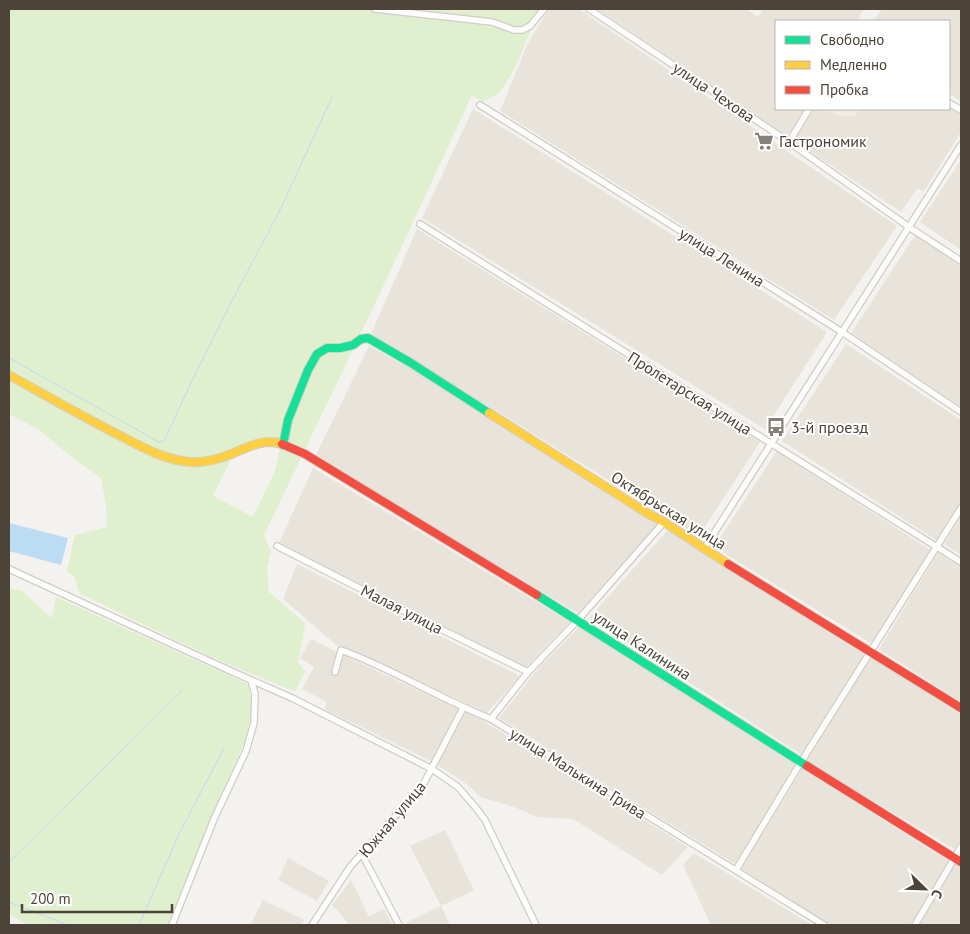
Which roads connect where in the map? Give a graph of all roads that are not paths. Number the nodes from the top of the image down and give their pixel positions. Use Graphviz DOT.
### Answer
graph roads {
  1 [pos="375,9"];
  2 [pos="544,9"];
  3 [pos="589,9"];
  4 [pos="395,10"];
  5 [pos="950,104"];
  6 [pos="480,105"];
  7 [pos="808,110"];
  8 [pos="961,110"];
  9 [pos="789,142"];
  10 [pos="961,144"];
  11 [pos="420,224"];
  12 [pos="909,227"];
  13 [pos="961,261"];
  14 [pos="842,332"];
  15 [pos="9,375"];
  16 [pos="961,412"];
  17 [pos="771,444"];
  18 [pos="282,445"];
  19 [pos="961,508"];
  20 [pos="664,522"];
  21 [pos="277,546"];
  22 [pos="937,547"];
  23 [pos="704,549"];
  24 [pos="961,562"];
  25 [pos="9,569"];
  26 [pos="578,620"];
  27 [pos="872,652"];
  28 [pos="335,672"];
  29 [pos="528,672"];
  30 [pos="251,680"];
  31 [pos="464,708"];
  32 [pos="961,708"];
  33 [pos="491,719"];
  34 [pos="801,762"];
  35 [pos="432,769"];
  36 [pos="961,847"];
  37 [pos="362,854"];
  38 [pos="958,860"];
  39 [pos="736,870"];
  40 [pos="172,925"];
  41 [pos="312,925"];
  42 [pos="399,925"];
  43 [pos="536,925"];
  44 [pos="824,925"];
  45 [pos="915,925"];
  1 -- 4 [label="street"];
  2 -- 4 [label="street"];
  3 -- 9 [label="street, улица Чехова"];
  5 -- 8 [label="street"];
  6 -- 14 [label="street, улица Ленина"];
  7 -- 9 [label="street"];
  9 -- 12 [label="street, улица Чехова"];
  10 -- 12 [label="street"];
  11 -- 17 [label="street, Пролетарская улица"];
  12 -- 13 [label="street, улица Чехова"];
  12 -- 14 [label="street"];
  14 -- 16 [label="street, улица Ленина"];
  14 -- 17 [label="street"];
  15 -- 18 [label="street, улица Калинина"];
  17 -- 22 [label="street, Пролетарская улица"];
  17 -- 23 [label="street"];
  18 -- 20 [label="street, Октябрьская улица"];
  18 -- 26 [label="street, улица Калинина"];
  19 -- 22 [label="street"];
  20 -- 23 [label="street, Октябрьская улица"];
  20 -- 26 [label="street"];
  21 -- 29 [label="street, Малая улица"];
  22 -- 24 [label="street, Пролетарская улица"];
  22 -- 27 [label="street"];
  23 -- 27 [label="street, Октябрьская улица"];
  25 -- 30 [label="street"];
  26 -- 29 [label="street"];
  26 -- 34 [label="street, улица Калинина"];
  27 -- 32 [label="street, Октябрьская улица"];
  27 -- 34 [label="street"];
  28 -- 31 [label="street, улица Малькина Грива"];
  29 -- 33 [label="street"];
  30 -- 35 [label="street"];
  30 -- 40 [label="street"];
  31 -- 33 [label="street, улица Малькина Грива"];
  31 -- 35 [label="street, Южная улица"];
  33 -- 39 [label="street, улица Малькина Грива"];
  34 -- 38 [label="street, улица Калинина"];
  34 -- 39 [label="street"];
  35 -- 37 [label="street, Южная улица"];
  35 -- 43 [label="street"];
  36 -- 38 [label="street"];
  37 -- 41 [label="street, Южная улица"];
  37 -- 42 [label="street"];
  38 -- 45 [label="street"];
  39 -- 44 [label="street, улица Малькина Грива"];
}
